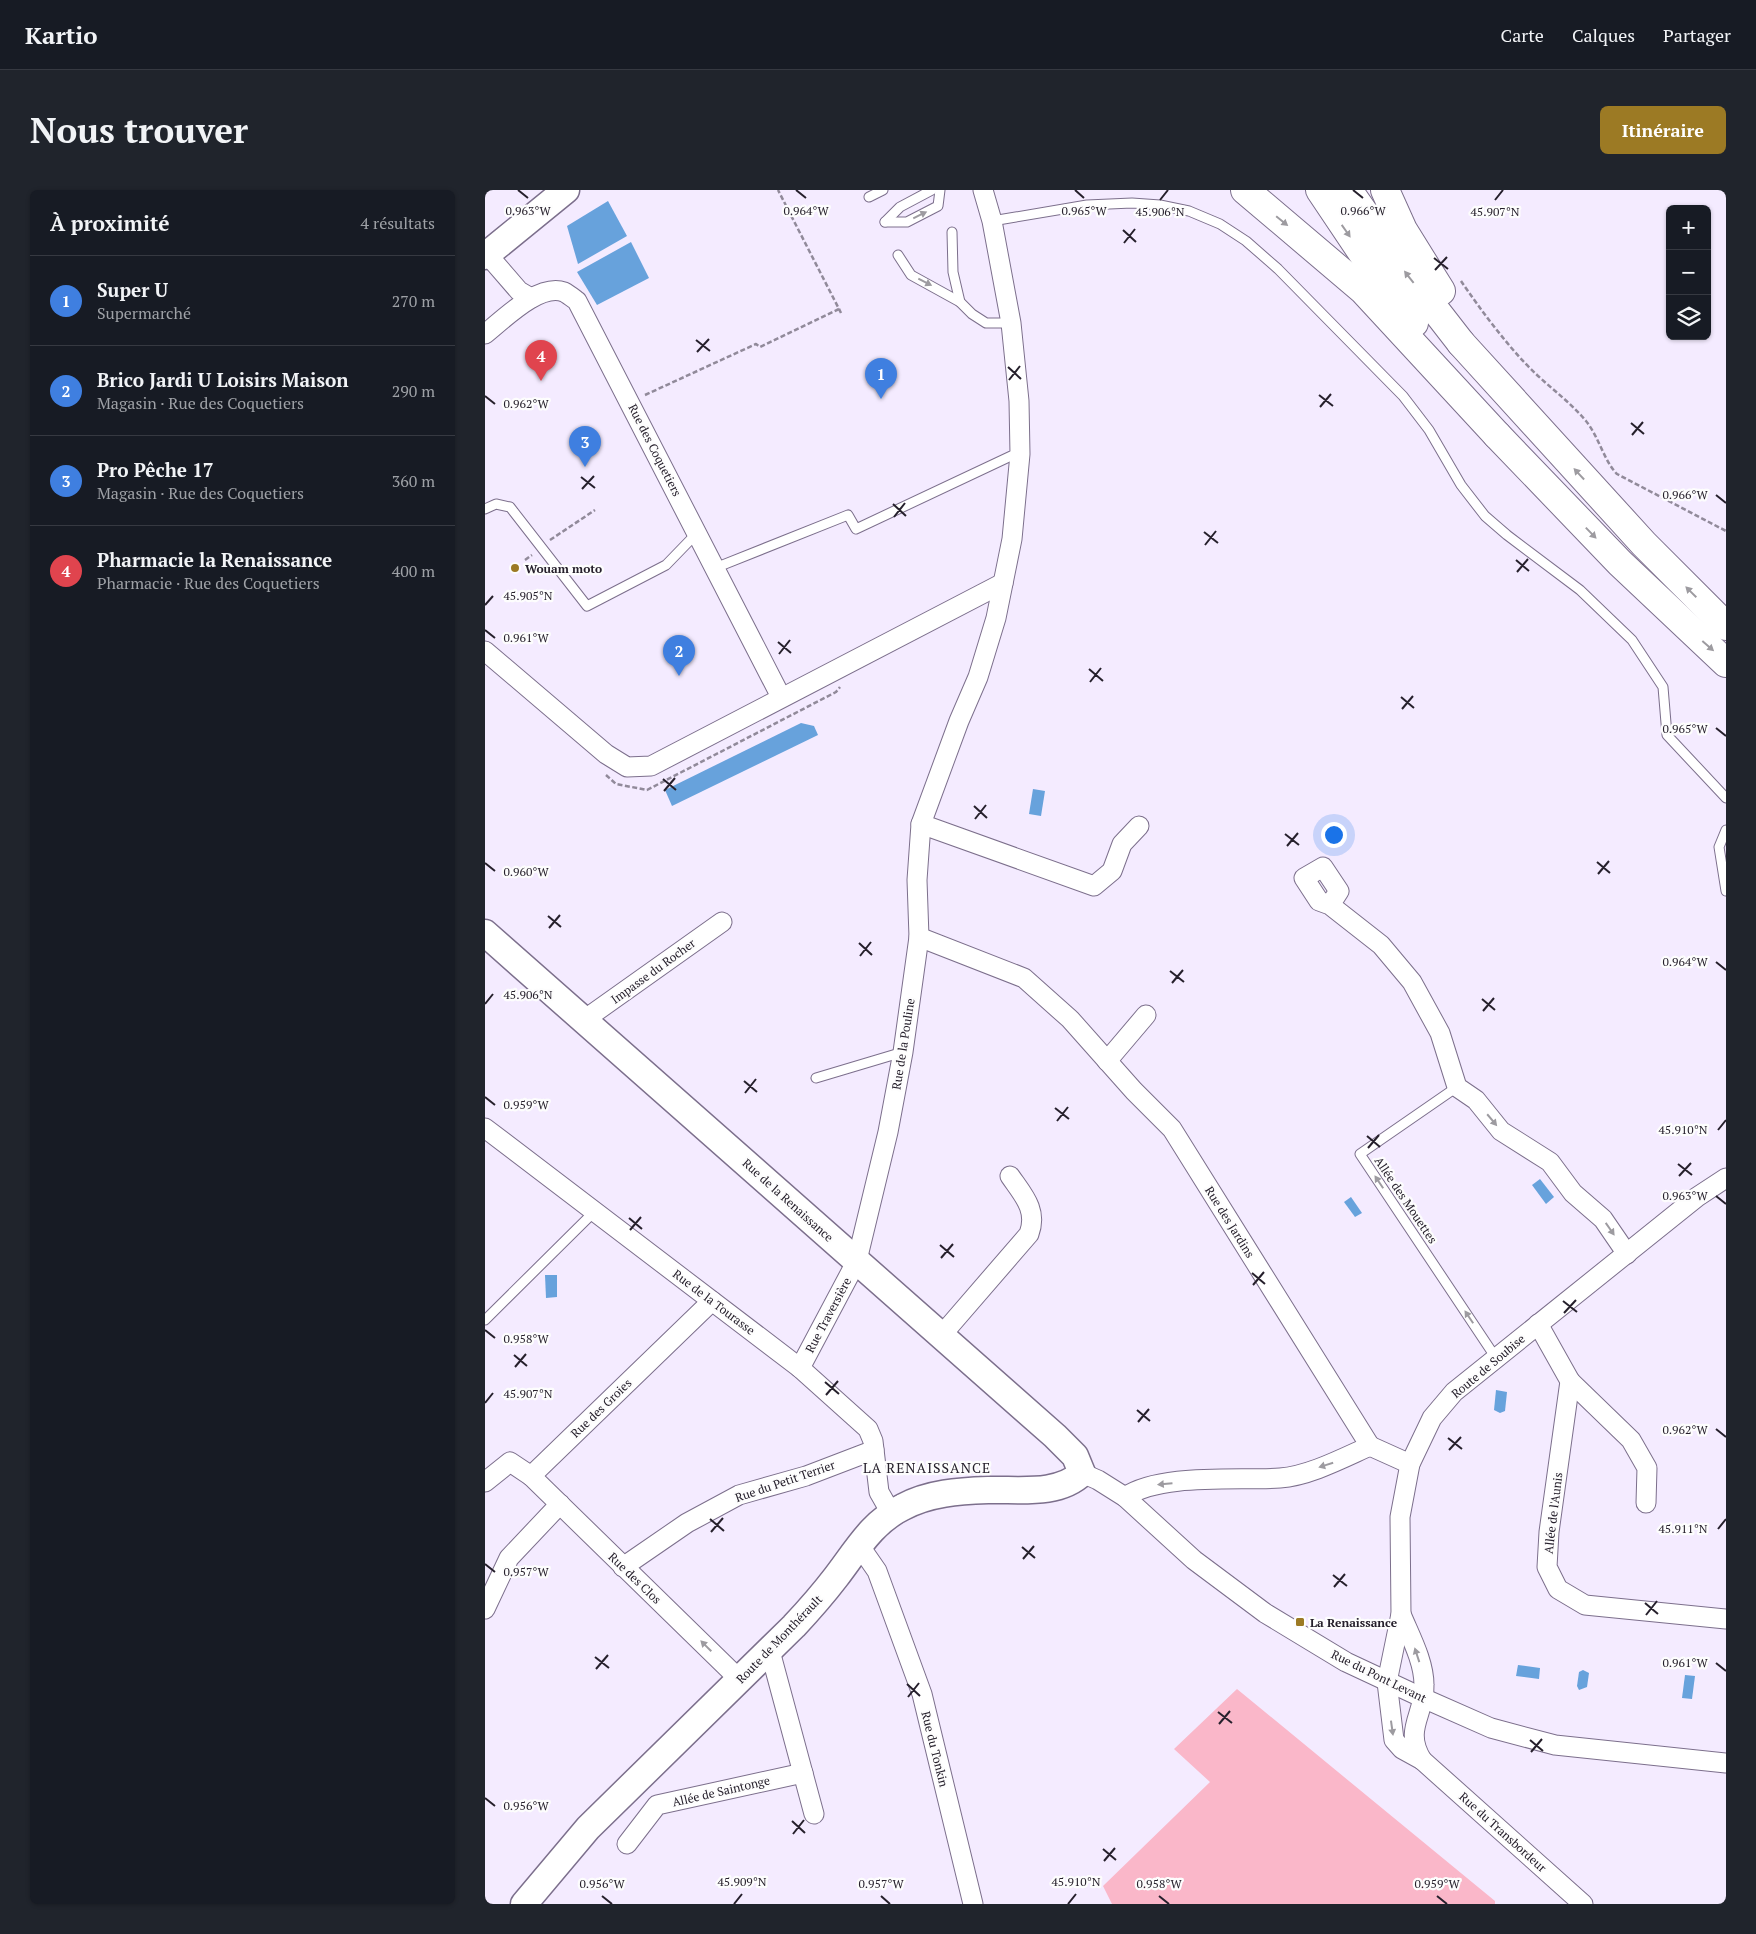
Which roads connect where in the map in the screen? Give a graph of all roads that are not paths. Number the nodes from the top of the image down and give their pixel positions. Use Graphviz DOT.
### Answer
graph roads {
  1 [pos="566,190"];
  2 [pos="883,190"];
  3 [pos="932,190"];
  4 [pos="940,190"];
  5 [pos="983,190"];
  6 [pos="1245,190"];
  7 [pos="1320,190"];
  8 [pos="1348,190"];
  9 [pos="1385,190"];
  10 [pos="869,197"];
  11 [pos="992,221"];
  12 [pos="952,232"];
  13 [pos="486,255"];
  14 [pos="898,255"];
  15 [pos="531,298"];
  16 [pos="959,302"];
  17 [pos="1011,323"];
  18 [pos="485,334"];
  19 [pos="1461,343"];
  20 [pos="1497,435"];
  21 [pos="1021,454"];
  22 [pos="485,509"];
  23 [pos="697,533"];
  24 [pos="715,568"];
  25 [pos="1003,583"];
  26 [pos="1726,626"];
  27 [pos="485,651"];
  28 [pos="1726,663"];
  29 [pos="781,697"];
  30 [pos="1726,798"];
  31 [pos="921,824"];
  32 [pos="1139,826"];
  33 [pos="1726,830"];
  34 [pos="1726,891"];
  35 [pos="1330,905"];
  36 [pos="722,922"];
  37 [pos="485,933"];
  38 [pos="919,937"];
  39 [pos="1146,1015"];
  40 [pos="585,1020"];
  41 [pos="903,1052"];
  42 [pos="1107,1061"];
  43 [pos="816,1078"];
  44 [pos="1457,1087"];
  45 [pos="485,1128"];
  46 [pos="1010,1176"];
  47 [pos="1726,1178"];
  48 [pos="595,1211"];
  49 [pos="1627,1254"];
  50 [pos="856,1260"];
  51 [pos="712,1300"];
  52 [pos="485,1320"];
  53 [pos="1538,1324"];
  54 [pos="940,1337"];
  55 [pos="1496,1358"];
  56 [pos="800,1368"];
  57 [pos="1570,1382"];
  58 [pos="1370,1446"];
  59 [pos="874,1450"];
  60 [pos="1409,1464"];
  61 [pos="1082,1473"];
  62 [pos="531,1476"];
  63 [pos="485,1482"];
  64 [pos="1125,1497"];
  65 [pos="1646,1502"];
  66 [pos="560,1504"];
  67 [pos="891,1513"];
  68 [pos="859,1545"];
  69 [pos="623,1566"];
  70 [pos="485,1609"];
  71 [pos="1401,1614"];
  72 [pos="1726,1619"];
  73 [pos="770,1651"];
  74 [pos="740,1680"];
  75 [pos="1387,1682"];
  76 [pos="1423,1698"];
  77 [pos="1422,1760"];
  78 [pos="1726,1763"];
  79 [pos="803,1773"];
  80 [pos="814,1814"];
  81 [pos="627,1844"];
  82 [pos="524,1904"];
  83 [pos="973,1904"];
  84 [pos="1583,1904"];
  1 -- 13 [label="main road"];
  2 -- 10 [label="lane"];
  3 -- 4 [label="lane, one-way"];
  5 -- 11 [label="street, Rue de la Pouline"];
  6 -- 20 [label="main road, one-way"];
  7 -- 20 [label="main road, one-way"];
  19 -- 8 [label="main road, one-way"];
  9 -- 19 [label="main road"];
  11 -- 17 [label="street, Rue de la Pouline"];
  11 -- 30 [label="lane"];
  12 -- 16 [label="lane"];
  13 -- 15 [label="street"];
  14 -- 16 [label="lane, one-way"];
  15 -- 18 [label="street, Rue des Coquetiers"];
  15 -- 23 [label="street, Rue des Coquetiers"];
  16 -- 17 [label="lane"];
  17 -- 21 [label="street, Rue de la Pouline"];
  26 -- 19 [label="main road, one-way"];
  20 -- 28 [label="main road, one-way"];
  21 -- 24 [label="lane"];
  21 -- 25 [label="street, Rue de la Pouline"];
  22 -- 23 [label="lane"];
  23 -- 24 [label="street, Rue des Coquetiers"];
  24 -- 29 [label="street, Rue des Coquetiers"];
  25 -- 29 [label="street"];
  25 -- 31 [label="street, Rue de la Pouline"];
  27 -- 29 [label="street"];
  31 -- 32 [label="street"];
  31 -- 38 [label="street, Rue de la Pouline"];
  33 -- 34 [label="lane"];
  35 -- 44 [label="street"];
  36 -- 40 [label="street, Impasse du Rocher"];
  37 -- 40 [label="main road, Rue de la Renaissance"];
  38 -- 41 [label="street, Rue de la Pouline"];
  38 -- 42 [label="street, Rue des Jardins"];
  39 -- 42 [label="street"];
  40 -- 50 [label="main road, Rue de la Renaissance"];
  41 -- 43 [label="lane"];
  41 -- 50 [label="street, Rue de la Pouline"];
  42 -- 58 [label="street, Rue des Jardins"];
  44 -- 49 [label="street, one-way"];
  55 -- 44 [label="lane, Allée des Mouettes, one-way"];
  45 -- 48 [label="street, Rue de la Tourasse"];
  46 -- 54 [label="street"];
  47 -- 49 [label="street, Route de Soubise"];
  48 -- 51 [label="street, Rue de la Tourasse"];
  48 -- 52 [label="lane"];
  49 -- 53 [label="street, Route de Soubise"];
  50 -- 54 [label="main road, Rue de la Renaissance"];
  50 -- 56 [label="street, Rue Traversière"];
  51 -- 56 [label="street, Rue de la Tourasse"];
  51 -- 62 [label="street, Rue des Groies"];
  53 -- 55 [label="street, Route de Soubise"];
  53 -- 57 [label="street"];
  54 -- 61 [label="main road, Rue de la Renaissance"];
  55 -- 60 [label="street, Route de Soubise"];
  56 -- 59 [label="street, Rue de la Tourasse"];
  57 -- 65 [label="street"];
  57 -- 72 [label="street, Allée de l'Aunis"];
  58 -- 60 [label="street"];
  58 -- 64 [label="street, one-way"];
  59 -- 67 [label="street, Rue de la Tourasse"];
  59 -- 69 [label="street, Rue du Petit Terrier"];
  60 -- 71 [label="street, Rue du Transbordeur"];
  61 -- 64 [label="street, Rue du Pont Levant"];
  61 -- 67 [label="main road, Route de Monthérault"];
  62 -- 63 [label="street"];
  62 -- 66 [label="street, Rue des Clos"];
  64 -- 75 [label="street, Rue du Pont Levant"];
  66 -- 69 [label="street, Rue des Clos"];
  66 -- 70 [label="street"];
  67 -- 68 [label="main road, Route de Monthérault"];
  68 -- 73 [label="main road, Route de Monthérault"];
  68 -- 83 [label="street, Rue du Tonkin"];
  74 -- 69 [label="street, Rue des Clos, one-way"];
  71 -- 75 [label="street, Rue du Transbordeur"];
  76 -- 71 [label="street, Rue du Transbordeur, one-way"];
  73 -- 74 [label="main road, Route de Monthérault"];
  73 -- 79 [label="street"];
  74 -- 82 [label="main road, Route de Monthérault"];
  75 -- 76 [label="street, Rue du Pont Levant"];
  75 -- 77 [label="street, Rue du Transbordeur, one-way"];
  76 -- 77 [label="street, Rue du Transbordeur"];
  76 -- 78 [label="street, Rue du Pont Levant"];
  77 -- 84 [label="street, Rue du Transbordeur"];
  79 -- 80 [label="street"];
  79 -- 81 [label="street, Allée de Saintonge"];
}
